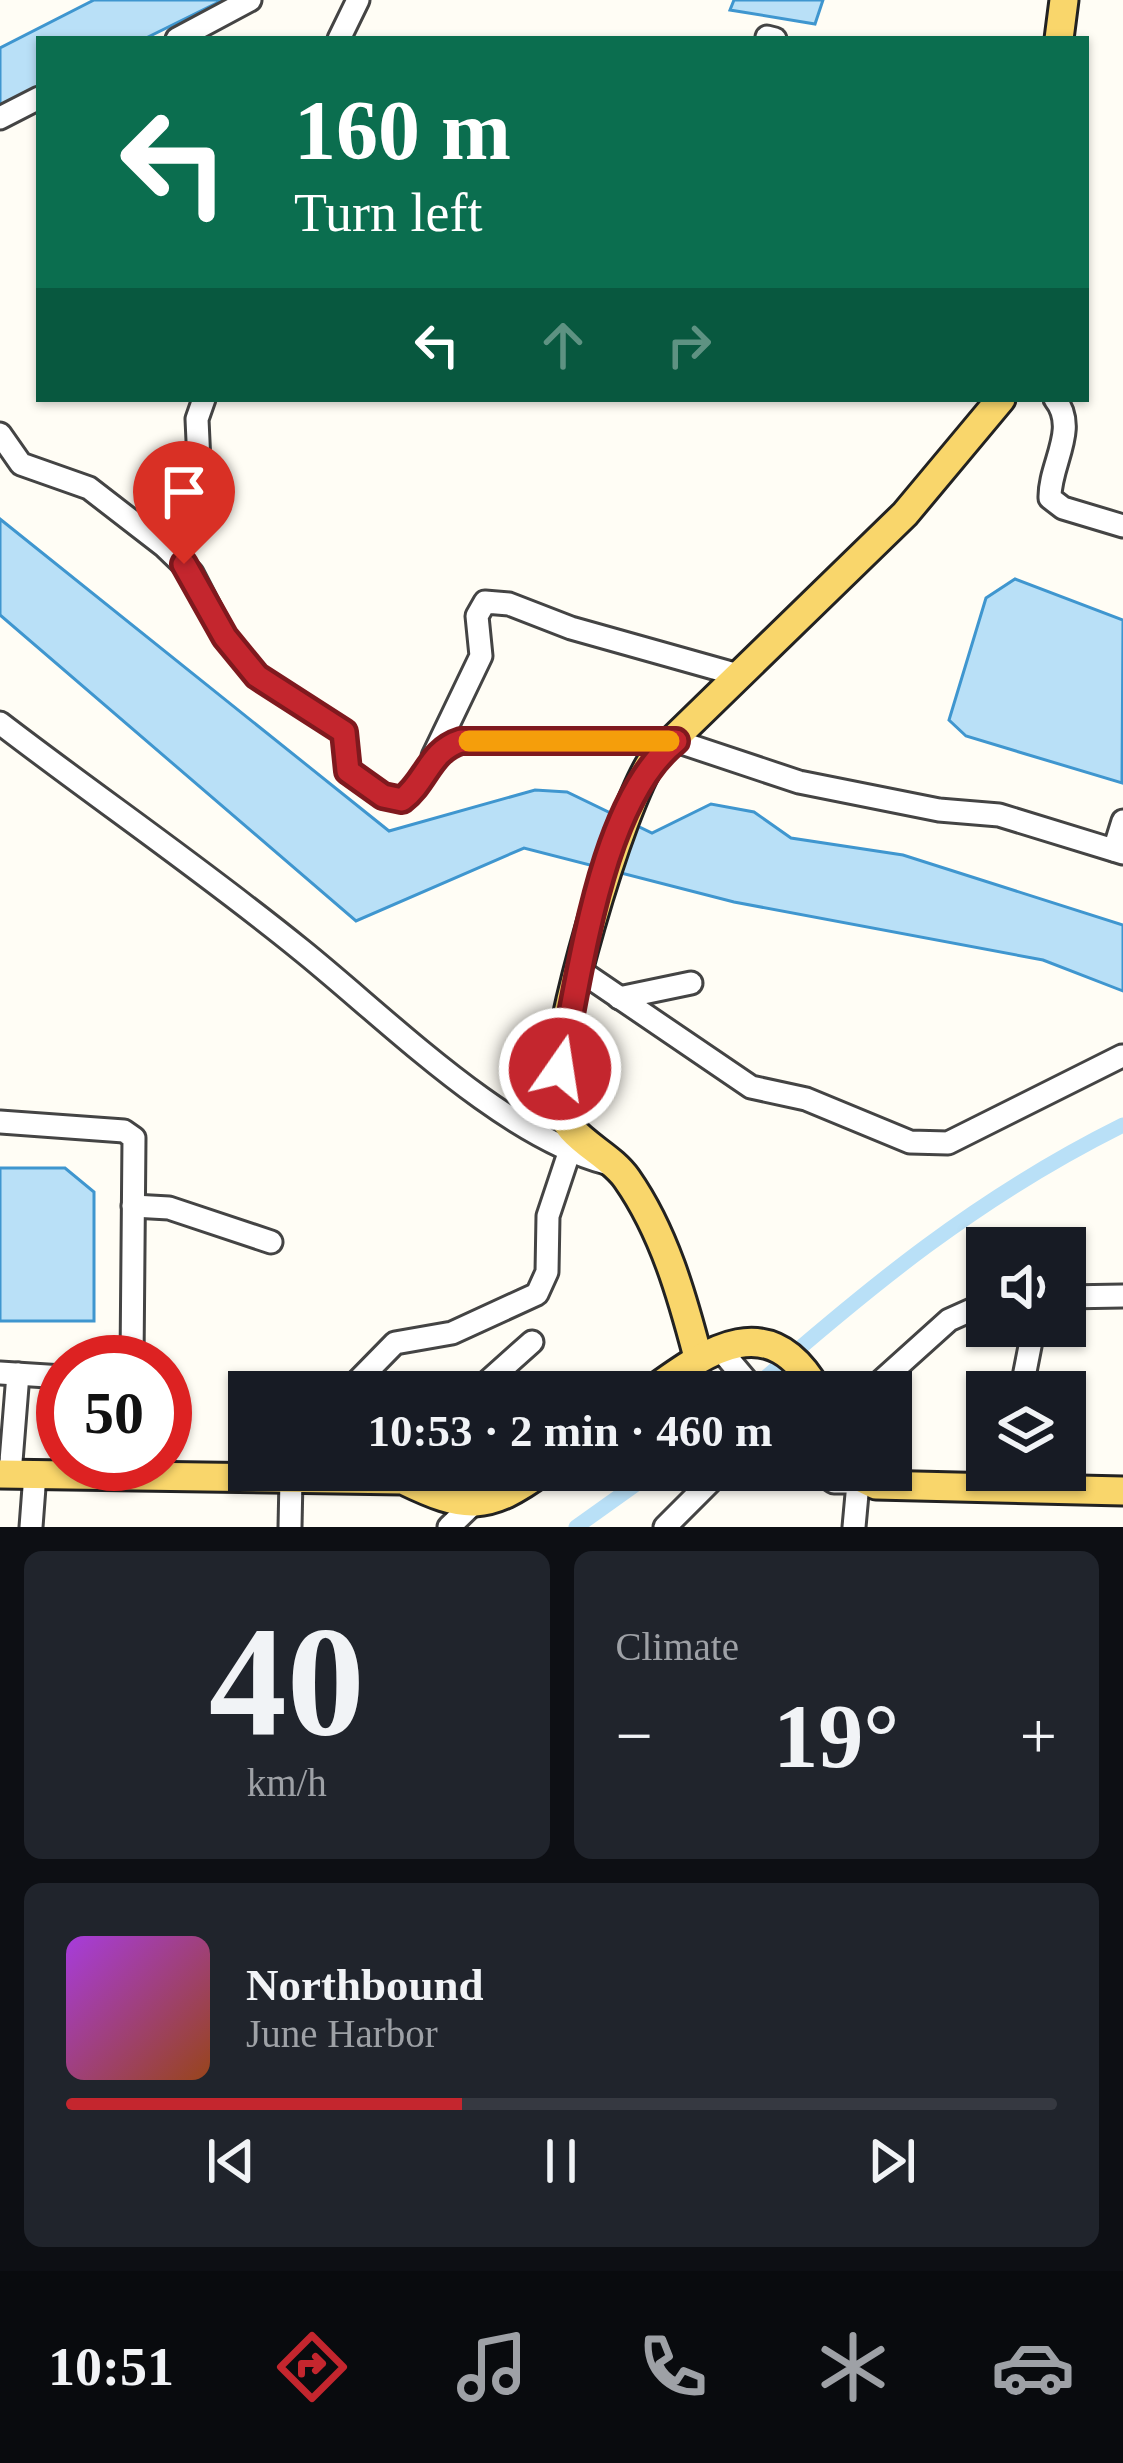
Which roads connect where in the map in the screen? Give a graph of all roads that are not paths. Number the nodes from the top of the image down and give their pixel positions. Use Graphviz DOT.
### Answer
graph roads {
  1 [pos="250,0"];
  2 [pos="358,0"];
  3 [pos="1064,0"];
  4 [pos="193,36"];
  5 [pos="340,36"];
  6 [pos="1059,36"];
  7 [pos="36,100"];
  8 [pos="0,118"];
  9 [pos="202,402"];
  10 [pos="998,402"];
  11 [pos="1056,402"];
  12 [pos="0,434"];
  13 [pos="1123,526"];
  14 [pos="172,553"];
  15 [pos="742,676"];
  16 [pos="0,723"];
  17 [pos="676,741"];
  18 [pos="433,757"];
  19 [pos="1123,821"];
  20 [pos="1119,851"];
  21 [pos="581,972"];
  22 [pos="691,983"];
  23 [pos="619,998"];
  24 [pos="1121,1056"];
  25 [pos="0,1122"];
  26 [pos="569,1153"];
  27 [pos="612,1165"];
  28 [pos="133,1207"];
  29 [pos="271,1242"];
  30 [pos="1123,1296"];
  31 [pos="1086,1297"];
  32 [pos="966,1312"];
  33 [pos="132,1335"];
  34 [pos="532,1342"];
  35 [pos="708,1352"];
  36 [pos="368,1371"];
  37 [pos="500,1371"];
  38 [pos="680,1371"];
  39 [pos="733,1371"];
  40 [pos="799,1371"];
  41 [pos="892,1371"];
  42 [pos="9,1374"];
  43 [pos="15,1474"];
  44 [pos="228,1478"];
  45 [pos="912,1478"];
  46 [pos="966,1479"];
  47 [pos="1086,1487"];
  48 [pos="291,1491"];
  49 [pos="436,1491"];
  50 [pos="514,1491"];
  51 [pos="701,1491"];
  52 [pos="856,1491"];
  53 [pos="1123,1491"];
  54 [pos="474,1503"];
  55 [pos="32,1527"];
  56 [pos="290,1527"];
  57 [pos="448,1527"];
  58 [pos="665,1527"];
  59 [pos="854,1527"];
  1 -- 4 [label="street"];
  2 -- 5 [label="street"];
  3 -- 6 [label="main road"];
  7 -- 8 [label="street"];
  9 -- 14 [label="street"];
  10 -- 15 [label="main road"];
  11 -- 13 [label="street"];
  12 -- 14 [label="street"];
  14 -- 18 [label="street"];
  15 -- 17 [label="main road"];
  15 -- 18 [label="street"];
  16 -- 26 [label="street"];
  17 -- 18 [label="street"];
  17 -- 20 [label="street"];
  17 -- 21 [label="main road"];
  19 -- 20 [label="street"];
  21 -- 23 [label="street"];
  21 -- 27 [label="main road"];
  22 -- 23 [label="street"];
  23 -- 24 [label="street"];
  25 -- 28 [label="street"];
  26 -- 27 [label="street"];
  26 -- 36 [label="street"];
  27 -- 35 [label="main road"];
  28 -- 29 [label="street"];
  28 -- 33 [label="street"];
  30 -- 31 [label="street"];
  32 -- 41 [label="street"];
  34 -- 37 [label="street"];
  35 -- 38 [label="main road"];
  35 -- 39 [label="street"];
  35 -- 40 [label="main road"];
  42 -- 43 [label="street"];
  43 -- 44 [label="main road"];
  43 -- 55 [label="street"];
  45 -- 46 [label="main road"];
  47 -- 53 [label="main road"];
  48 -- 56 [label="street"];
  49 -- 54 [label="main road"];
  50 -- 54 [label="main road"];
  51 -- 58 [label="street"];
  52 -- 59 [label="street"];
  54 -- 57 [label="street"];
}
